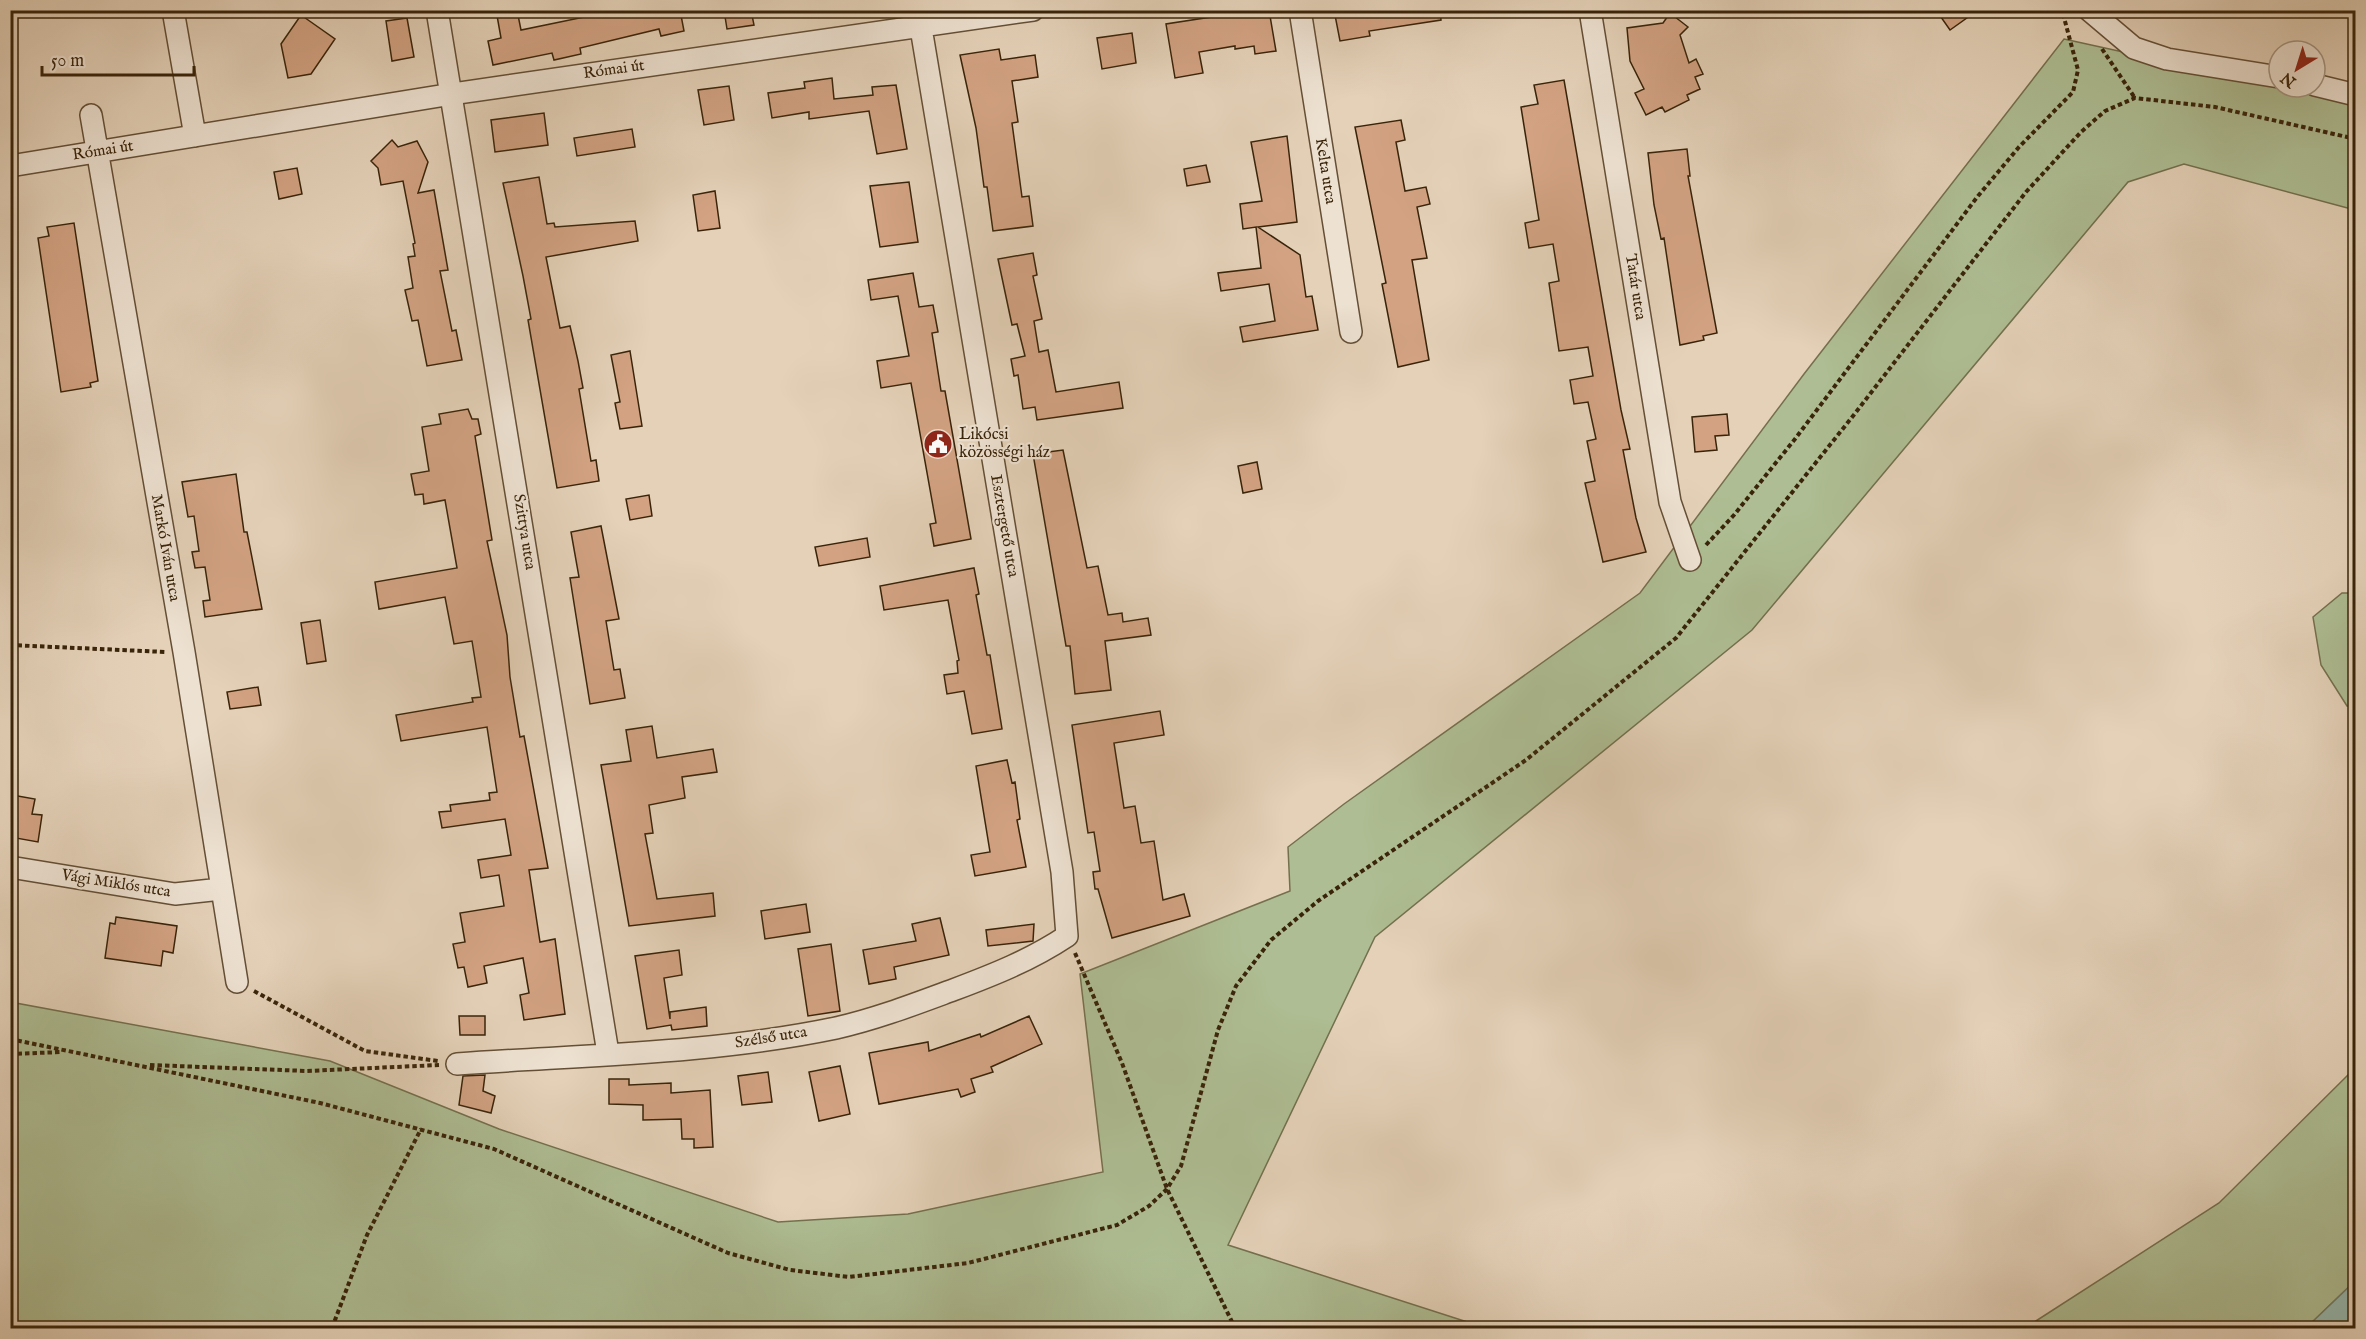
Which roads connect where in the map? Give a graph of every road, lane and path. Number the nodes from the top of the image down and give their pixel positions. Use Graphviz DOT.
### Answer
graph roads {
  1 [pos="173,10"];
  2 [pos="437,10"];
  3 [pos="1033,10"];
  4 [pos="1300,10"];
  5 [pos="1590,10"];
  6 [pos="2062,10"];
  7 [pos="2089,10"];
  8 [pos="919,18"];
  9 [pos="2096,40"];
  10 [pos="2267,75"];
  11 [pos="2327,88"];
  12 [pos="452,94"];
  13 [pos="2355,95"];
  14 [pos="2135,99"];
  15 [pos="91,115"];
  16 [pos="195,136"];
  17 [pos="2355,139"];
  18 [pos="96,153"];
  19 [pos="10,166"];
  20 [pos="1351,332"];
  21 [pos="1690,560"];
  22 [pos="10,645"];
  23 [pos="183,652"];
  24 [pos="10,867"];
  25 [pos="221,889"];
  26 [pos="1067,936"];
  27 [pos="237,982"];
  28 [pos="10,1038"];
  29 [pos="69,1052"];
  30 [pos="608,1053"];
  31 [pos="10,1054"];
  32 [pos="457,1064"];
  33 [pos="137,1065"];
  34 [pos="421,1129"];
  35 [pos="1167,1190"];
  36 [pos="332,1329"];
  37 [pos="1235,1329"];
  1 -- 16 [label="street"];
  2 -- 12 [label="street, Szittya utca"];
  3 -- 8 [label="street, Római út"];
  4 -- 20 [label="street, Kelta utca"];
  5 -- 21 [label="street, Tatár utca"];
  6 -- 21 [label="path"];
  7 -- 10 [label="street"];
  8 -- 12 [label="street, Római út"];
  8 -- 26 [label="street, Esztergető utca"];
  9 -- 14 [label="path"];
  11 -- 13 [label="street"];
  12 -- 16 [label="street, Római út"];
  12 -- 30 [label="street, Szittya utca"];
  14 -- 17 [label="path"];
  14 -- 35 [label="path"];
  15 -- 18 [label="street, Markó Iván utca"];
  16 -- 18 [label="street, Római út"];
  18 -- 19 [label="street, Római út"];
  18 -- 23 [label="street, Markó Iván utca"];
  22 -- 23 [label="path"];
  23 -- 25 [label="street, Markó Iván utca"];
  24 -- 25 [label="street, Vági Miklós utca"];
  25 -- 27 [label="street, Markó Iván utca"];
  26 -- 30 [label="street, Szélső utca"];
  26 -- 35 [label="path"];
  27 -- 32 [label="path"];
  28 -- 29 [label="path"];
  29 -- 31 [label="path"];
  29 -- 33 [label="path"];
  30 -- 32 [label="street, Szélső utca"];
  32 -- 33 [label="path"];
  33 -- 34 [label="path"];
  34 -- 35 [label="path"];
  34 -- 36 [label="path"];
  35 -- 37 [label="path"];
}
